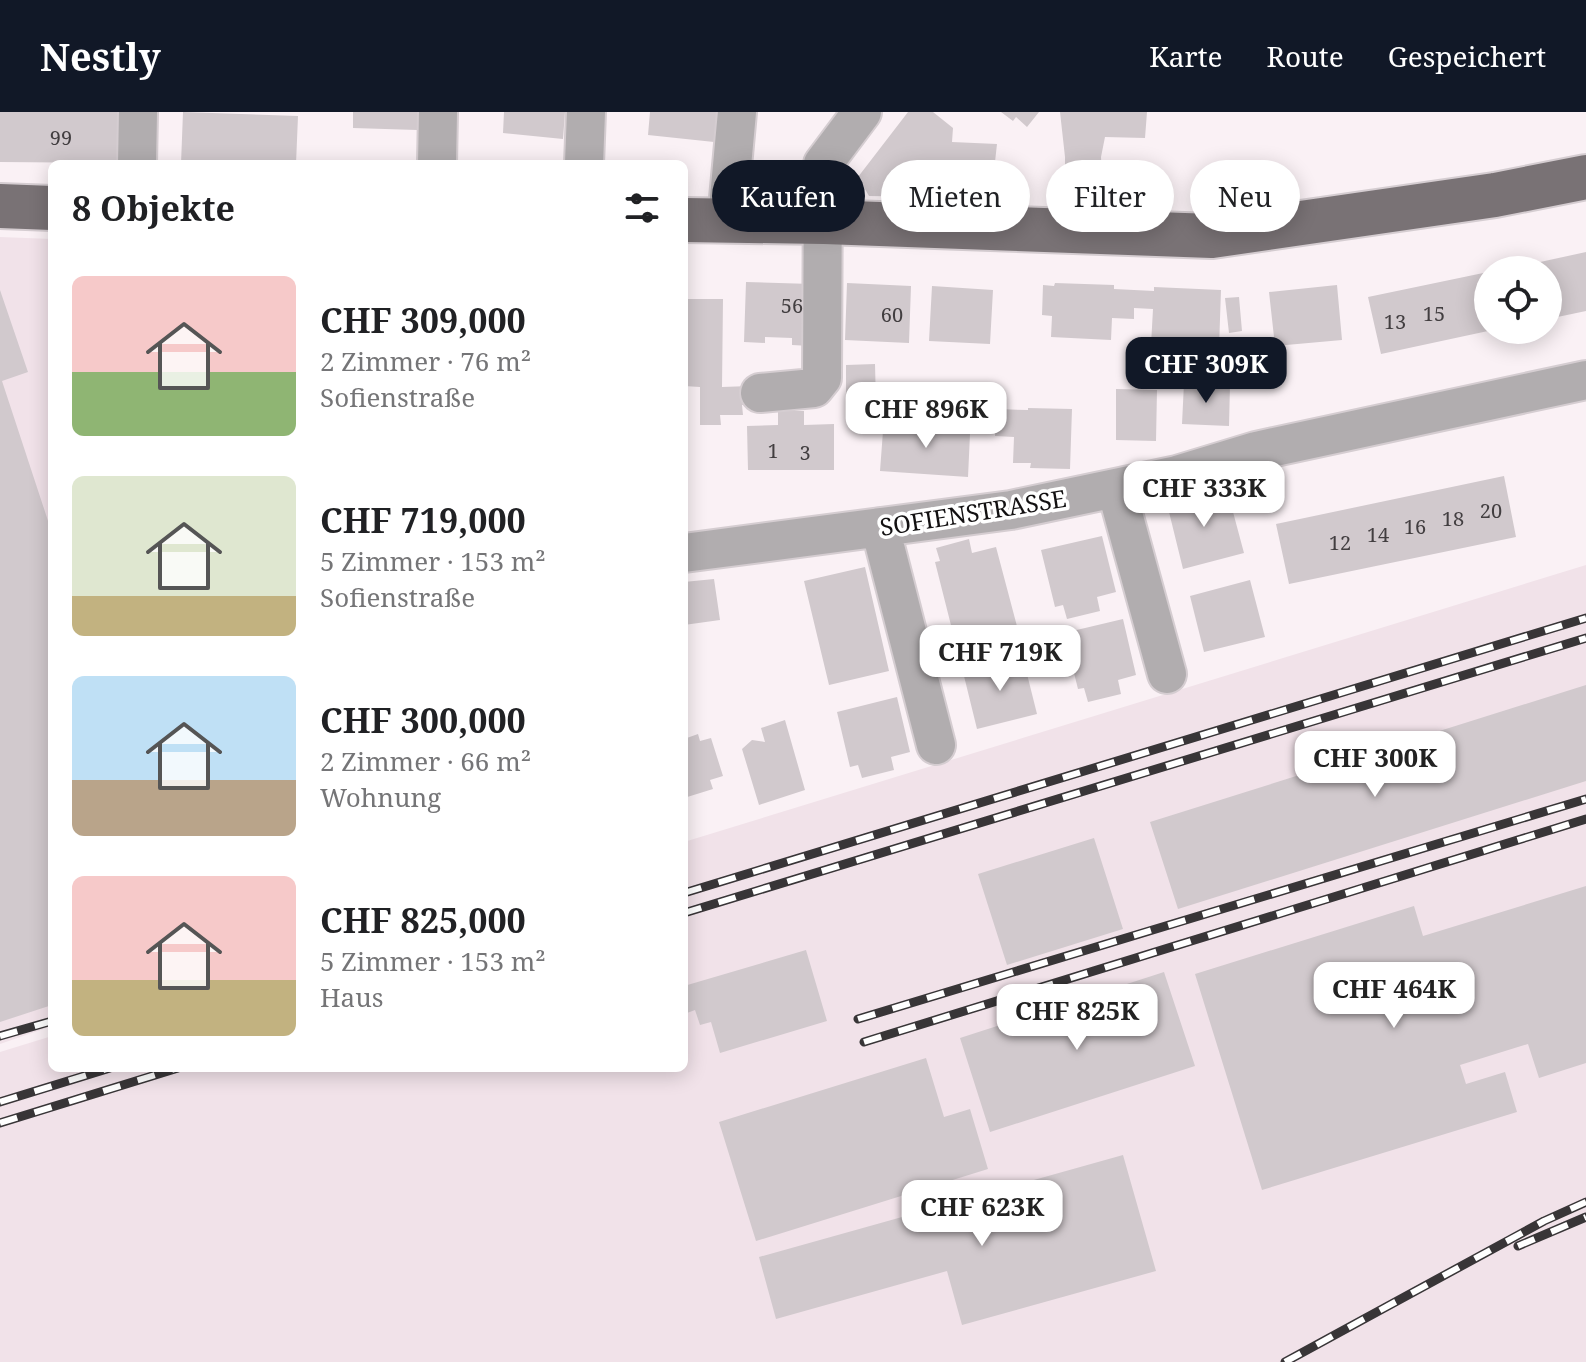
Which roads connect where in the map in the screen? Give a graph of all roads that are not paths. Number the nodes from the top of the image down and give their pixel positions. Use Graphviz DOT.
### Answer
graph roads {
  1 [pos="138,112"];
  2 [pos="438,112"];
  3 [pos="586,112"];
  4 [pos="737,112"];
  5 [pos="862,112"];
  6 [pos="137,160"];
  7 [pos="437,160"];
  8 [pos="584,160"];
  9 [pos="733,160"];
  10 [pos="826,160"];
  11 [pos="1586,177"];
  12 [pos="0,206"];
  13 [pos="48,208"];
  14 [pos="688,220"];
  15 [pos="712,220"];
  16 [pos="865,223"];
  17 [pos="824,232"];
  18 [pos="1586,380"];
  19 [pos="760,393"];
  20 [pos="1116,488"];
  21 [pos="880,527"];
  22 [pos="688,552"];
  23 [pos="1167,674"];
  24 [pos="936,745"];
  1 -- 6 [label="street"];
  2 -- 7 [label="street"];
  3 -- 8 [label="street"];
  4 -- 9 [label="street"];
  5 -- 10 [label="street"];
  11 -- 16 [label="main road"];
  12 -- 13 [label="main road"];
  14 -- 15 [label="main road"];
  17 -- 19 [label="street"];
  18 -- 20 [label="street, SOFIENSTRASSE"];
  20 -- 21 [label="street, SOFIENSTRASSE"];
  20 -- 23 [label="street"];
  21 -- 22 [label="street, SOFIENSTRASSE"];
  21 -- 24 [label="street"];
}
